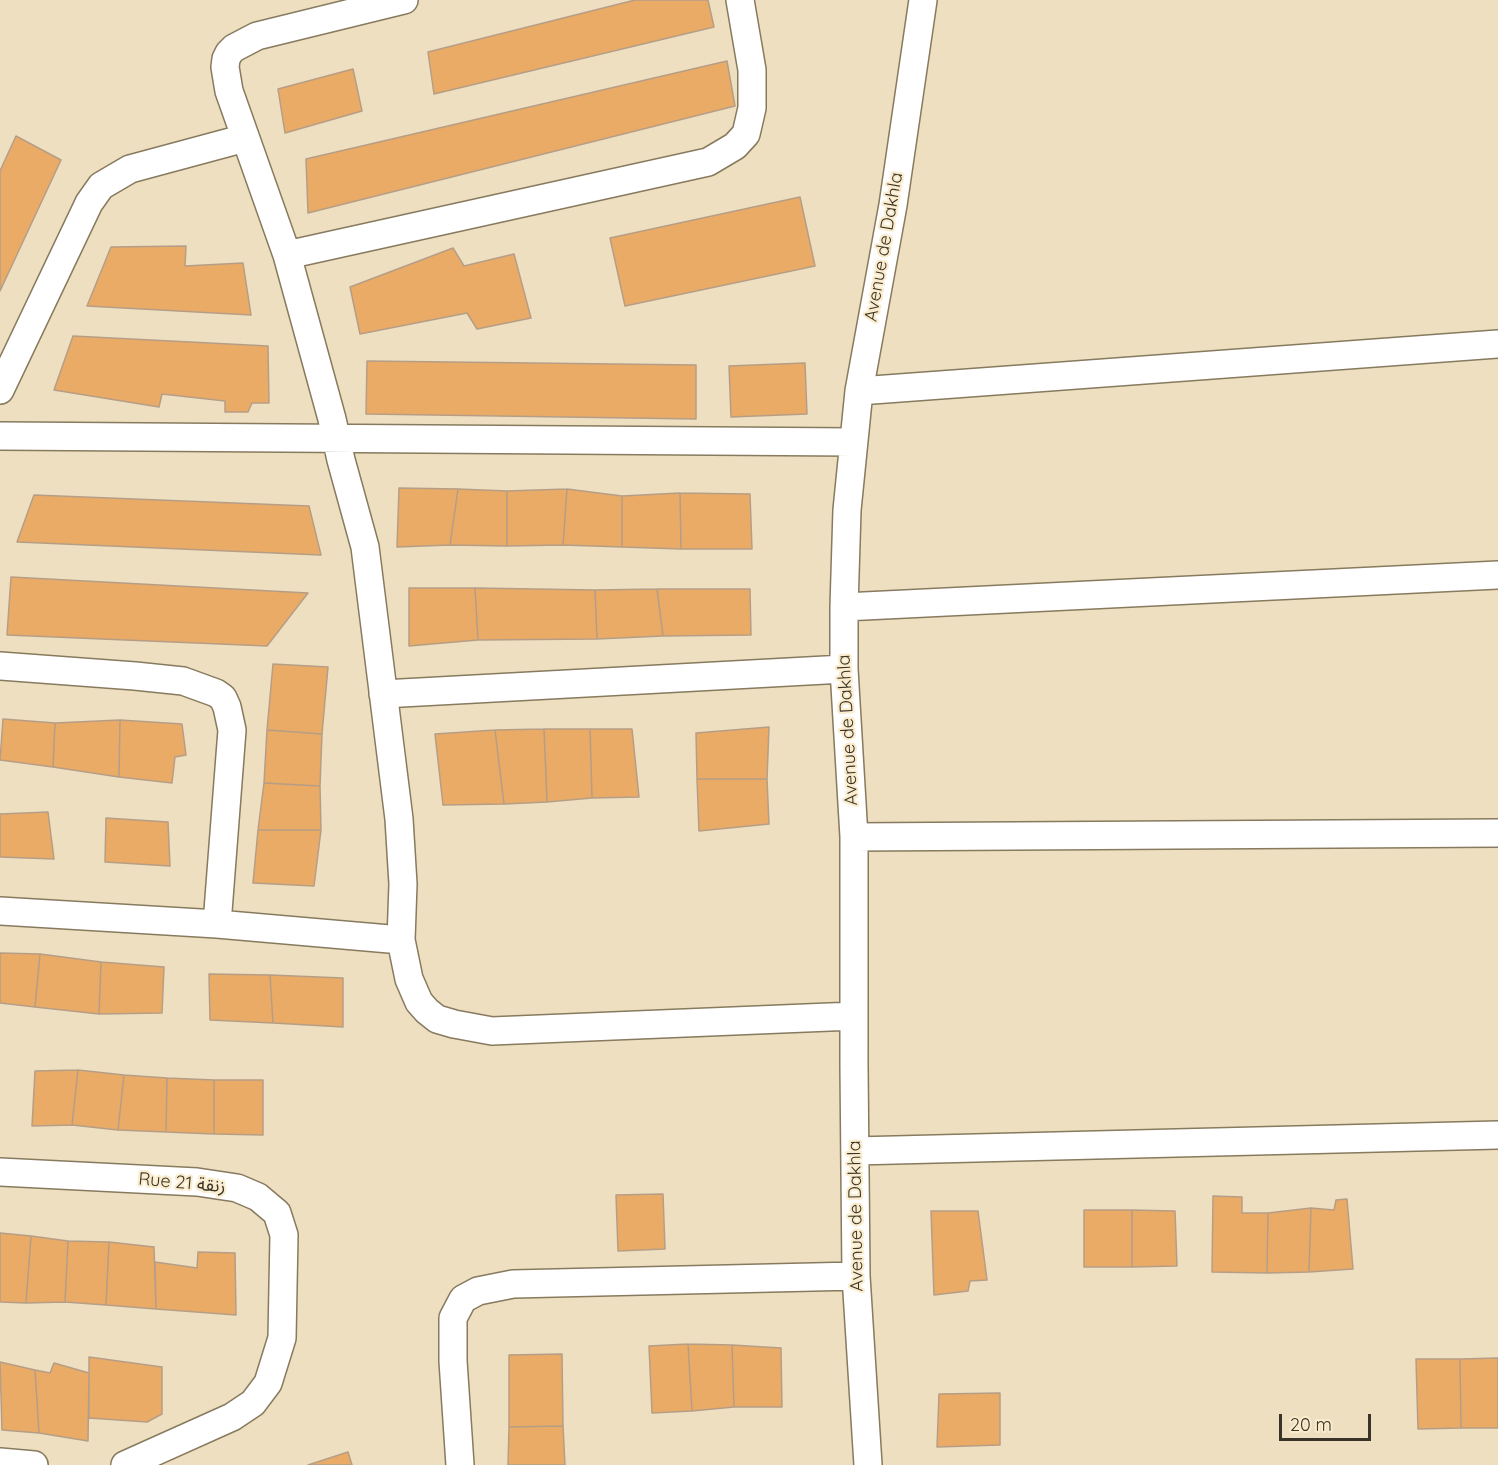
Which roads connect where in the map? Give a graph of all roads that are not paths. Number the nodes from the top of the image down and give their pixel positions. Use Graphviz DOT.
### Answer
graph roads {
  1 [pos="404,0"];
  2 [pos="740,0"];
  3 [pos="923,0"];
  4 [pos="246,138"];
  5 [pos="287,255"];
  6 [pos="1498,344"];
  7 [pos="0,390"];
  8 [pos="859,391"];
  9 [pos="0,436"];
  10 [pos="336,439"];
  11 [pos="853,442"];
  12 [pos="1498,575"];
  13 [pos="844,607"];
  14 [pos="0,666"];
  15 [pos="844,669"];
  16 [pos="383,694"];
  17 [pos="1498,833"];
  18 [pos="854,837"];
  19 [pos="0,911"];
  20 [pos="217,924"];
  21 [pos="401,940"];
  22 [pos="854,1016"];
  23 [pos="1498,1135"];
  24 [pos="855,1151"];
  25 [pos="0,1172"];
  26 [pos="856,1276"];
  27 [pos="0,1462"];
  28 [pos="34,1465"];
  29 [pos="125,1465"];
  30 [pos="460,1465"];
  31 [pos="868,1465"];
  1 -- 4 [label="street"];
  2 -- 5 [label="street"];
  3 -- 8 [label="street, Avenue de Dakhla"];
  4 -- 5 [label="street"];
  4 -- 7 [label="street"];
  5 -- 10 [label="street"];
  6 -- 8 [label="street"];
  8 -- 11 [label="street, Avenue de Dakhla"];
  9 -- 10 [label="street"];
  10 -- 11 [label="street"];
  10 -- 16 [label="street"];
  11 -- 13 [label="street, Avenue de Dakhla"];
  12 -- 13 [label="street"];
  13 -- 15 [label="street, Avenue de Dakhla"];
  14 -- 20 [label="street"];
  15 -- 16 [label="street"];
  15 -- 18 [label="street, Avenue de Dakhla"];
  16 -- 21 [label="street"];
  17 -- 18 [label="street"];
  18 -- 22 [label="street, Avenue de Dakhla"];
  19 -- 20 [label="street"];
  20 -- 21 [label="street"];
  21 -- 22 [label="street"];
  22 -- 24 [label="street, Avenue de Dakhla"];
  23 -- 24 [label="street"];
  24 -- 26 [label="street, Avenue de Dakhla"];
  25 -- 29 [label="street, Rue 21 زنقة"];
  26 -- 30 [label="street"];
  26 -- 31 [label="street, Avenue de Dakhla"];
  27 -- 28 [label="street"];
}
